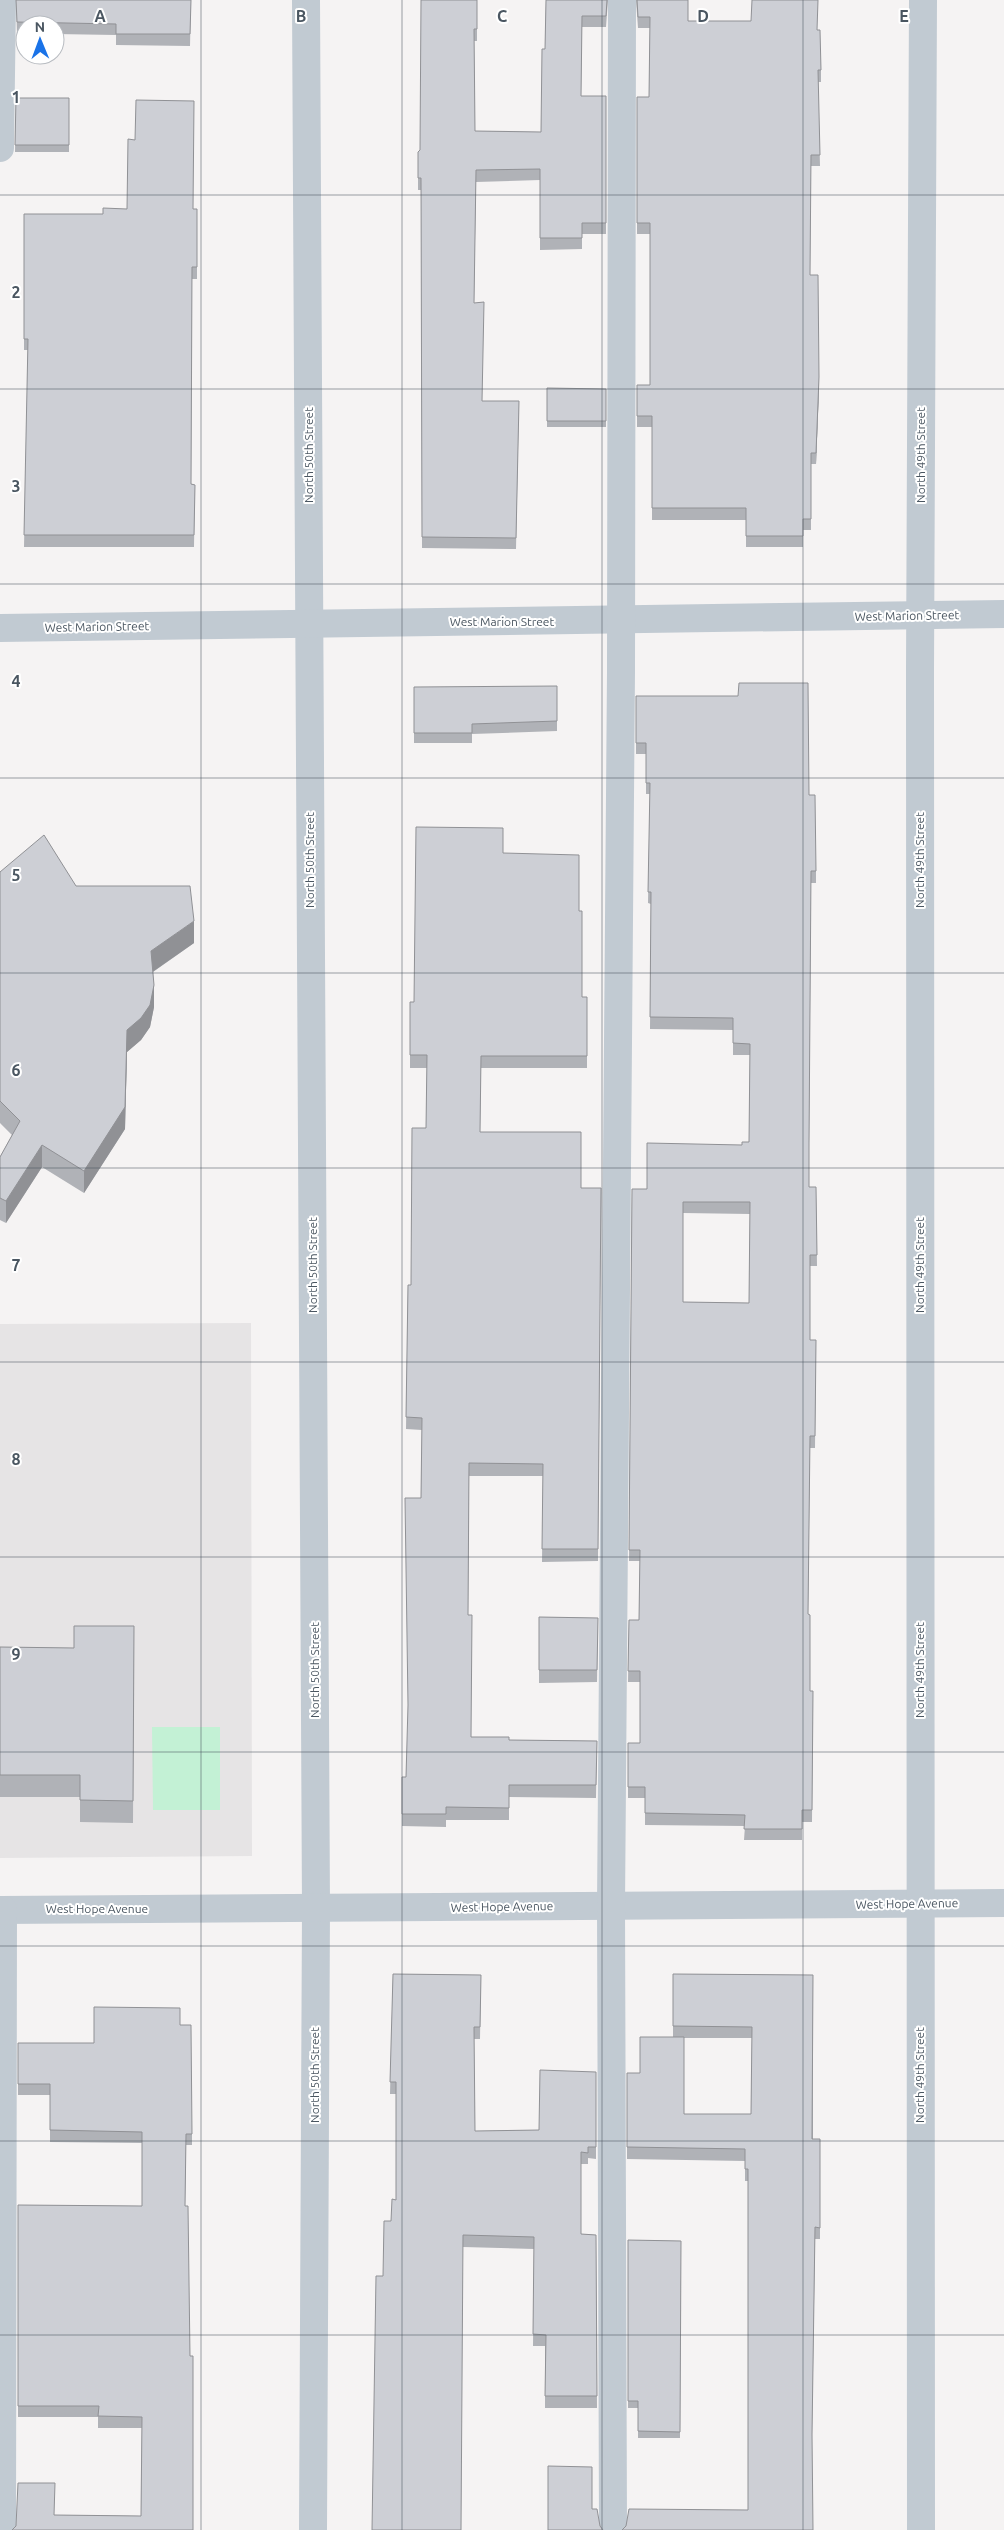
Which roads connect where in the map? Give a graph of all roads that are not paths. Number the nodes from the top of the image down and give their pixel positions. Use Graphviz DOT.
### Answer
graph roads {
  1 [pos="2,0"];
  2 [pos="306,0"];
  3 [pos="622,0"];
  4 [pos="923,0"];
  5 [pos="0,148"];
  6 [pos="1004,614"];
  7 [pos="920,616"];
  8 [pos="622,621"];
  9 [pos="310,623"];
  10 [pos="0,628"];
  11 [pos="1004,1903"];
  12 [pos="920,1904"];
  13 [pos="611,1906"];
  14 [pos="316,1908"];
  15 [pos="2,1910"];
  16 [pos="2,2530"];
  17 [pos="313,2530"];
  18 [pos="613,2530"];
  19 [pos="921,2530"];
  1 -- 5 [label="street"];
  2 -- 9 [label="street, North 50th Street"];
  3 -- 8 [label="street"];
  4 -- 7 [label="street, North 49th Street"];
  6 -- 7 [label="street, West Marion Street"];
  7 -- 8 [label="street, West Marion Street"];
  7 -- 12 [label="street, North 49th Street"];
  8 -- 9 [label="street, West Marion Street"];
  8 -- 13 [label="street"];
  9 -- 10 [label="street, West Marion Street"];
  9 -- 14 [label="street, North 50th Street"];
  11 -- 12 [label="street, West Hope Avenue"];
  12 -- 13 [label="street, West Hope Avenue"];
  12 -- 19 [label="street, North 49th Street"];
  13 -- 14 [label="street, West Hope Avenue"];
  13 -- 18 [label="street"];
  14 -- 15 [label="street, West Hope Avenue"];
  14 -- 17 [label="street, North 50th Street"];
  15 -- 16 [label="street"];
}
